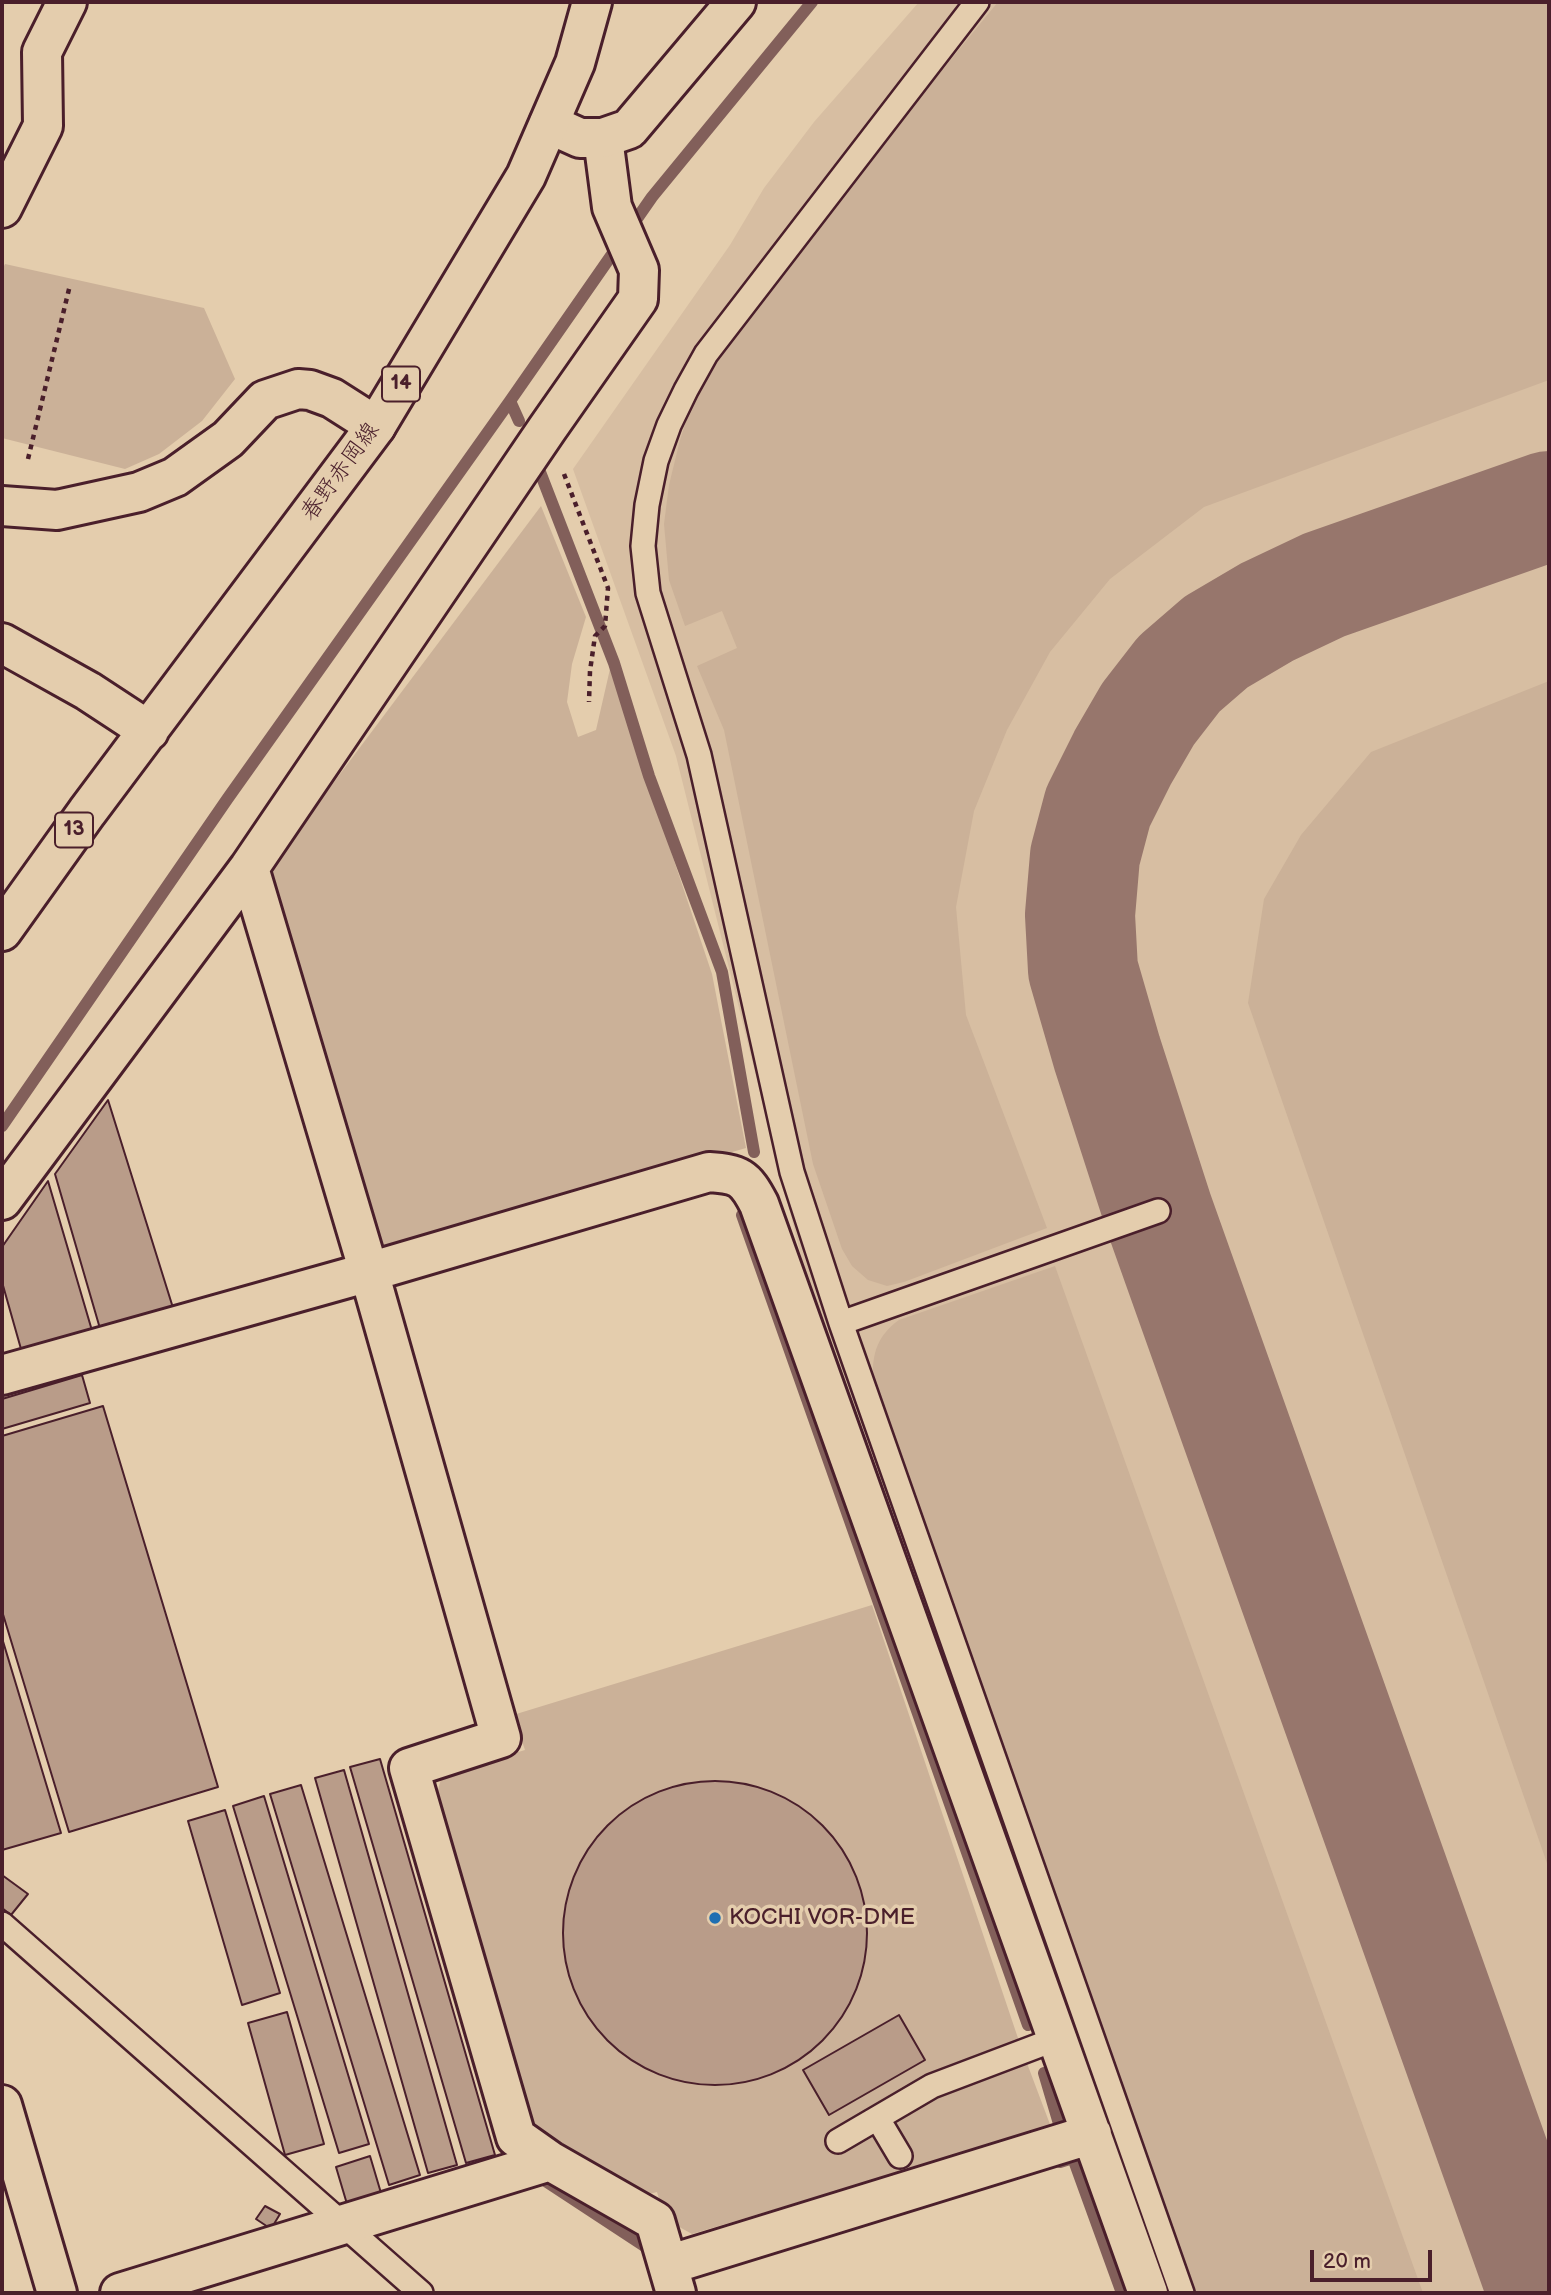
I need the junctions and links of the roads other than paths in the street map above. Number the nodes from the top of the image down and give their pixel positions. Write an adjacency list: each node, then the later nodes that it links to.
1 (67, 2): 7 (street)
2 (592, 2): 5 (street, 春野赤岡線 / 14)
3 (736, 2): 6 (street)
4 (977, 2): 17 (lane)
5 (549, 124): 6 (street); 8 (street, 春野赤岡線 / 14)
6 (603, 138): 12 (street)
7 (2, 208)
8 (376, 426): 9 (street); 11 (street, 春野赤岡線 / 14)
9 (2, 506)
10 (2, 643): 11 (street)
11 (149, 731): 13 (street, 13)
12 (249, 868): 14 (street); 16 (street)
13 (2, 930)
14 (2, 1200)
15 (1158, 1211): 17 (lane)
16 (369, 1272): 18 (street); 20 (street); 26 (street)
17 (841, 1324): 33 (lane)
18 (2, 1375)
19 (2, 1924): 27 (lane)
20 (1056, 2039): 22 (lane); 23 (street)
21 (2, 2105): 29 (street)
22 (878, 2119): 24 (lane); 25 (lane)
23 (1092, 2134): 28 (street); 32 (street)
24 (838, 2141)
25 (900, 2156)
26 (550, 2161): 27 (street); 28 (street)
27 (343, 2224): 30 (street); 31 (lane)
28 (672, 2279)
29 (57, 2293)
30 (120, 2293)
31 (421, 2293)
32 (1148, 2293)
33 (1182, 2293)

